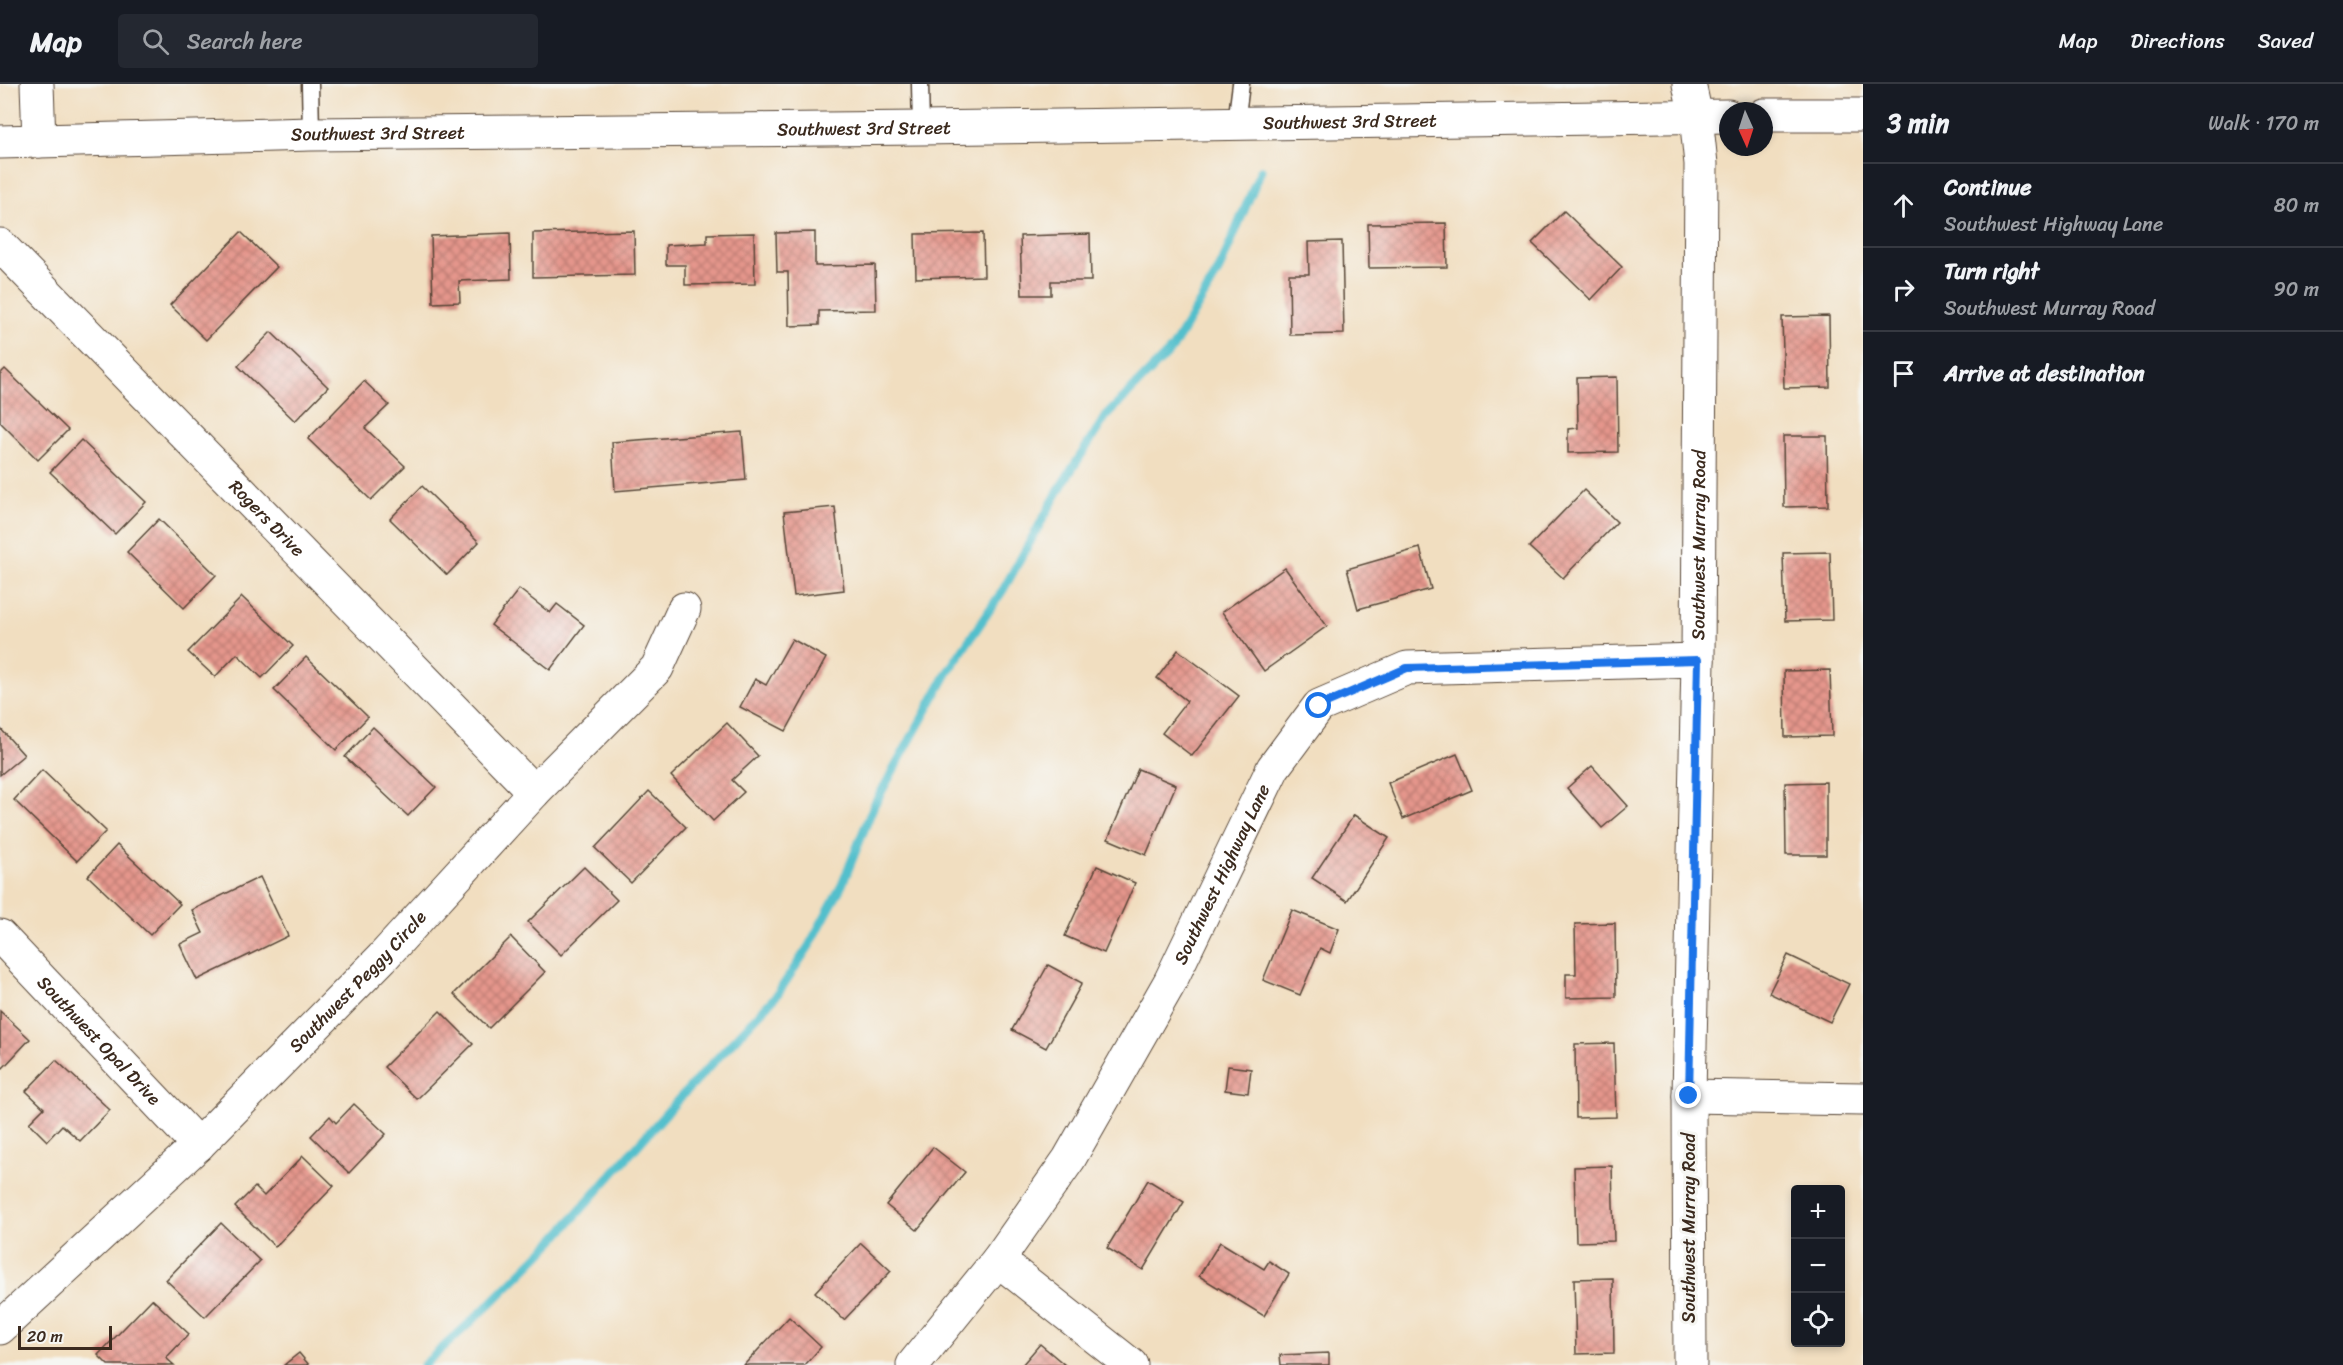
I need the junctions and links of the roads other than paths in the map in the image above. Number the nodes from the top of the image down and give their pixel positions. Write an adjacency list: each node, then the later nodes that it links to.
1 (37, 84): 13 (street)
2 (310, 84): 12 (lane)
3 (920, 84): 11 (lane)
4 (1241, 84): 10 (lane)
5 (1689, 84): 8 (street, Southwest Murray Road)
6 (1773, 115): 7 (street)
7 (1863, 115)
8 (1696, 116): 9 (street, Southwest 3rd Street); 10 (street, Southwest 3rd Street); 17 (street, Southwest Murray Road)
9 (1719, 116)
10 (1236, 123): 11 (street, Southwest 3rd Street)
11 (921, 128): 12 (street, Southwest 3rd Street)
12 (311, 134): 13 (street, Southwest 3rd Street)
13 (39, 141): 14 (street, Southwest 3rd Street)
14 (0, 142)
15 (0, 245): 18 (street, Rogers Drive)
16 (684, 609): 18 (street, Southwest Peggy Circle)
17 (1698, 660): 20 (street, Southwest Murray Road); 23 (street, Southwest Highway Lane)
18 (534, 792): 22 (street, Southwest Peggy Circle)
19 (0, 936): 22 (street, Southwest Opal Drive)
20 (1689, 1096): 21 (street); 27 (street, Southwest Murray Road)
21 (1863, 1099)
22 (198, 1145): 24 (street, Southwest Peggy Circle)
23 (998, 1260): 25 (street, Southwest Highway Lane); 26 (street)
24 (0, 1328)
25 (913, 1365)
26 (1131, 1365)
27 (1689, 1365)

